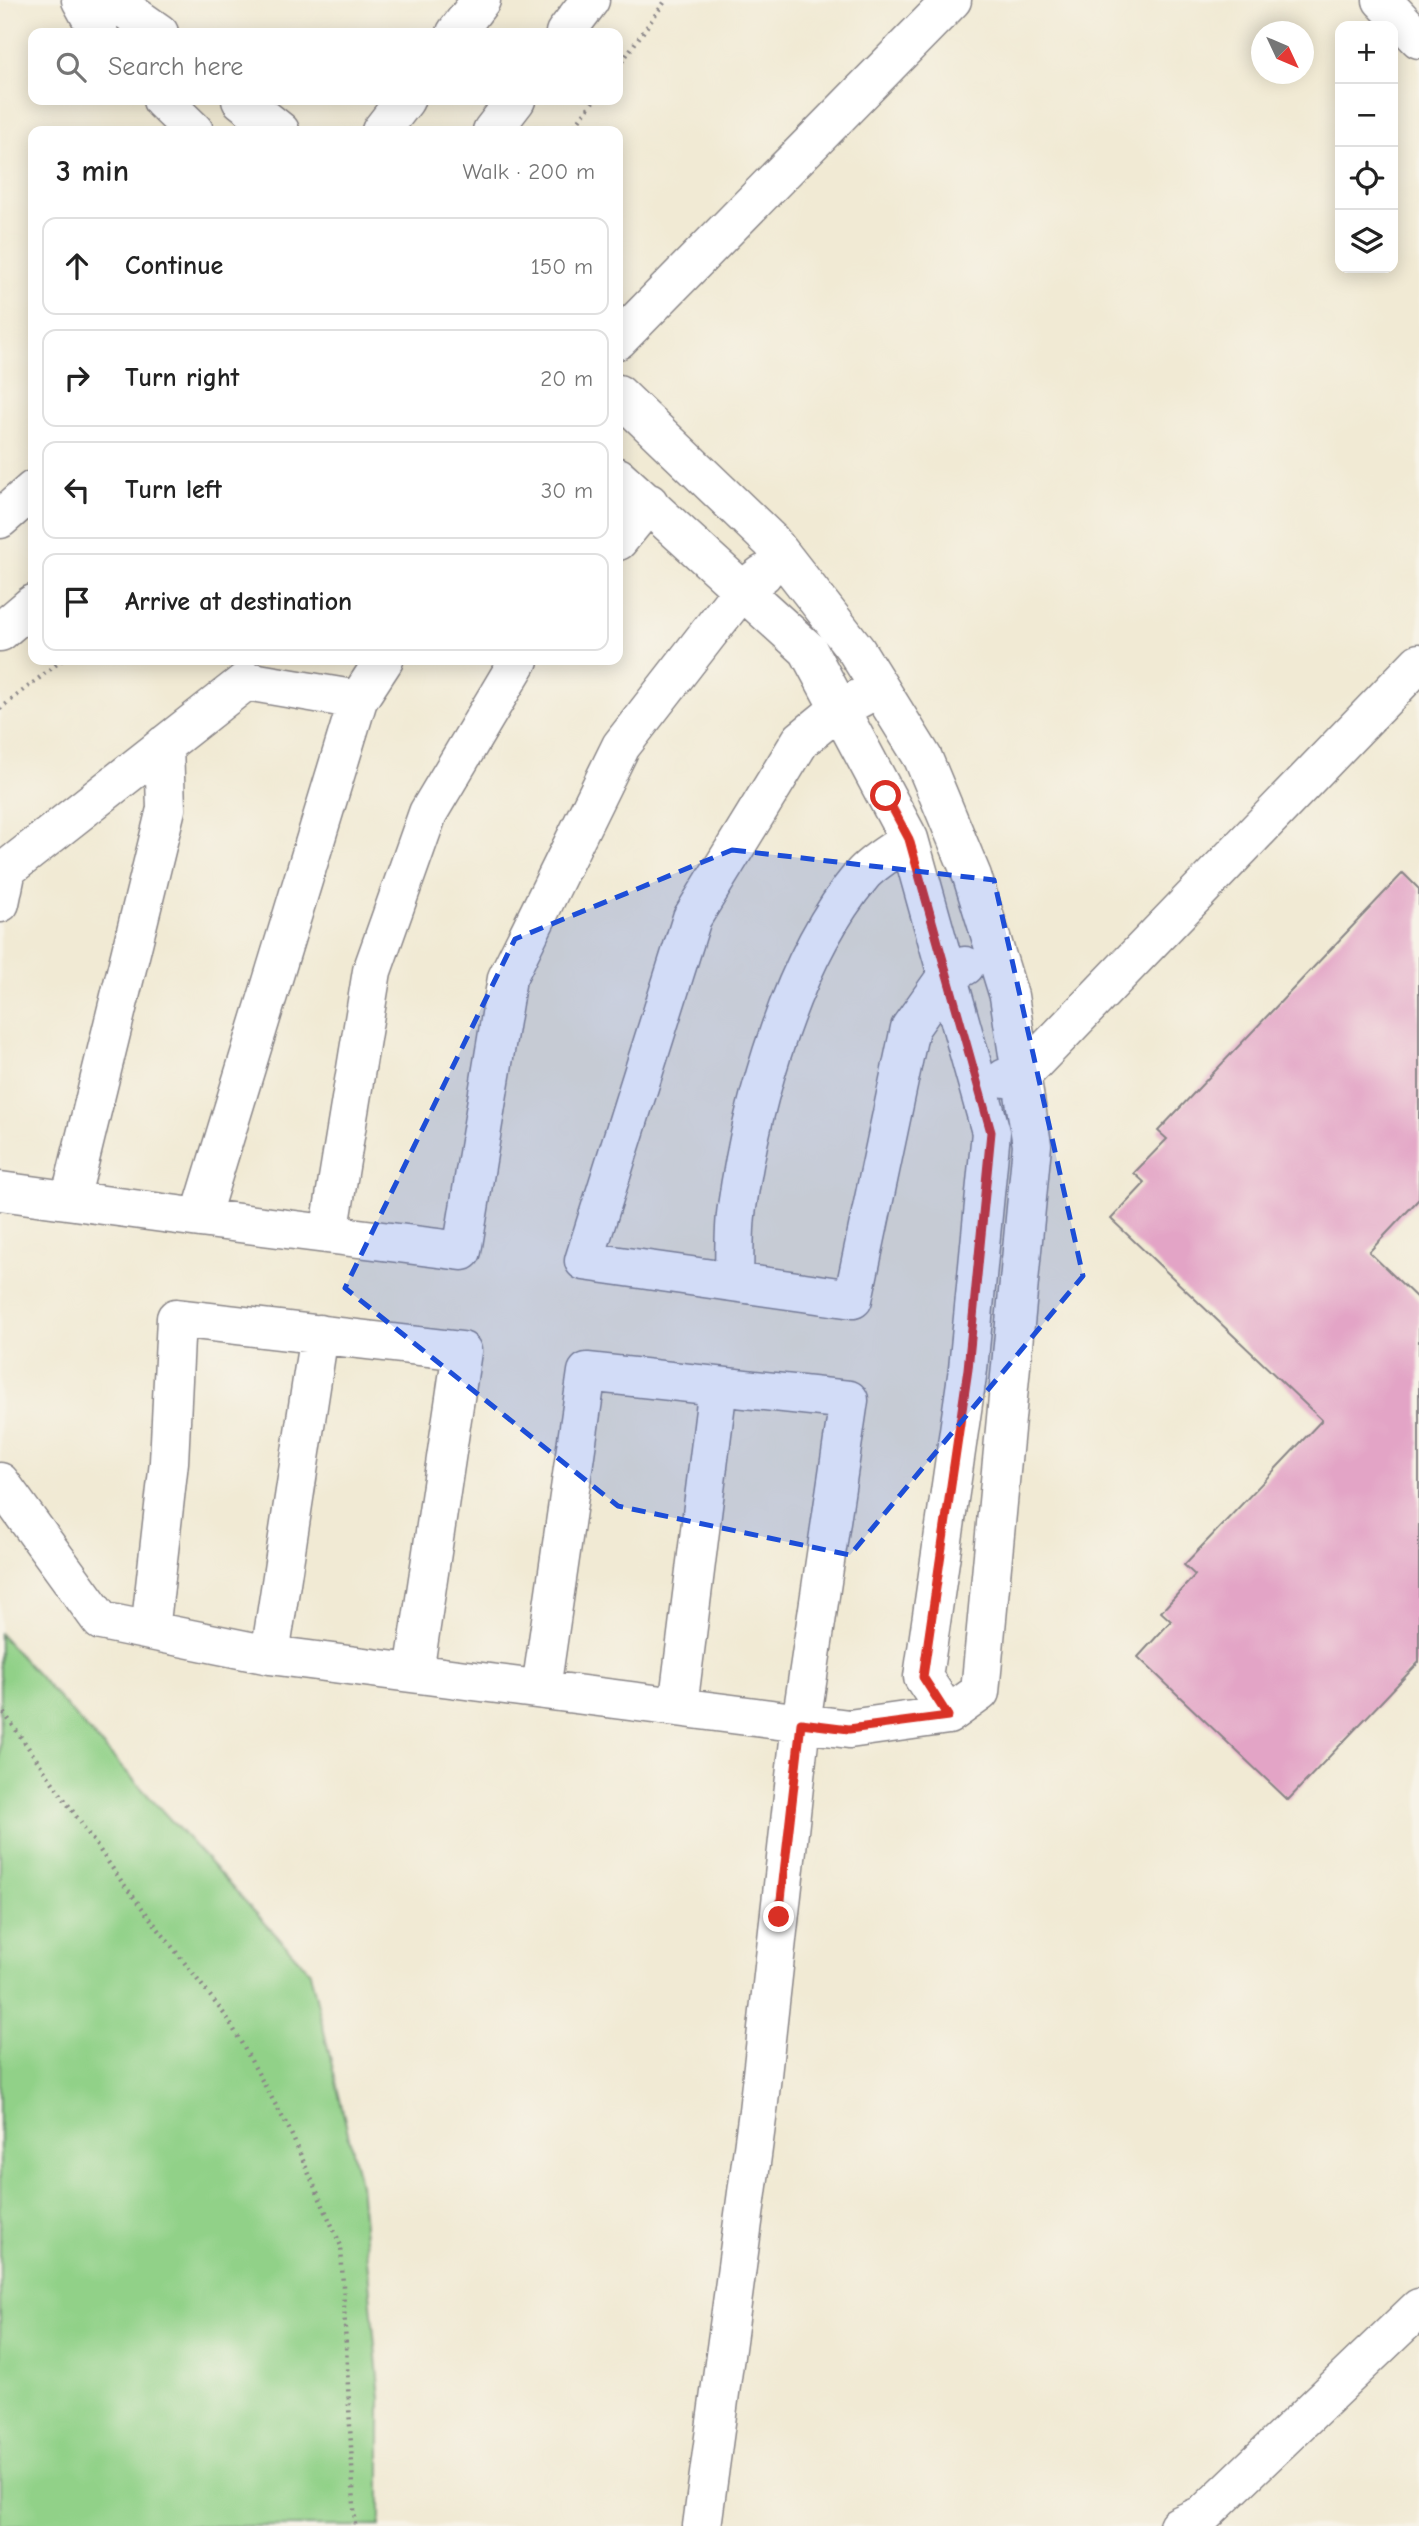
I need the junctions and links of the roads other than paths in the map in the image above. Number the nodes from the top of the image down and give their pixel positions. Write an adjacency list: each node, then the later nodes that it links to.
1 (81, 0): 7 (street)
2 (112, 0): 8 (street)
3 (481, 0): 9 (street)
4 (590, 0): 10 (street)
5 (952, 0): 20 (street)
6 (1382, 0): 11 (street)
7 (96, 28)
8 (152, 28)
9 (460, 28)
10 (569, 28)
11 (1419, 39)
12 (167, 105): 16 (street)
13 (247, 105): 17 (street)
14 (401, 105): 18 (street)
15 (512, 105): 19 (street)
16 (189, 126)
17 (274, 126)
18 (384, 126)
19 (496, 126)
20 (623, 335)
21 (623, 399): 27 (street)
22 (623, 481): 24 (street)
23 (28, 494): 25 (street)
24 (649, 503): 26 (street); 28 (street)
25 (0, 519)
26 (623, 535)
27 (784, 558): 28 (street); 34 (street)
28 (742, 590): 36 (street); 47 (street)
29 (28, 608): 30 (street)
30 (0, 632)
31 (1419, 663): 42 (street)
32 (381, 665): 35 (street)
33 (516, 665): 47 (street)
34 (879, 687): 36 (street); 40 (street)
35 (358, 700): 37 (street); 46 (street)
36 (839, 709): 38 (street); 48 (street)
37 (164, 745): 39 (street); 45 (street)
38 (909, 839): 41 (street); 48 (street)
39 (0, 903)
40 (995, 952): 41 (street); 42 (street)
41 (948, 974): 43 (street); 48 (street)
42 (1021, 1076): 43 (street); 57 (street)
43 (978, 1082): 57 (street)
44 (0, 1191): 45 (street)
45 (70, 1200): 46 (street)
46 (200, 1217): 47 (street)
47 (329, 1234)
48 (734, 1282)
49 (319, 1335): 52 (street); 53 (street); 54 (street)
50 (718, 1386): 55 (street); 56 (street); 58 (street)
51 (0, 1482): 52 (street)
52 (150, 1631): 53 (street)
53 (270, 1655): 54 (street)
54 (414, 1673): 55 (street)
55 (541, 1689): 56 (street)
56 (678, 1707): 58 (street)
57 (948, 1716): 58 (street)
58 (801, 1723): 60 (street)
59 (1419, 2308): 61 (street)
60 (702, 2526)
61 (1178, 2526)

